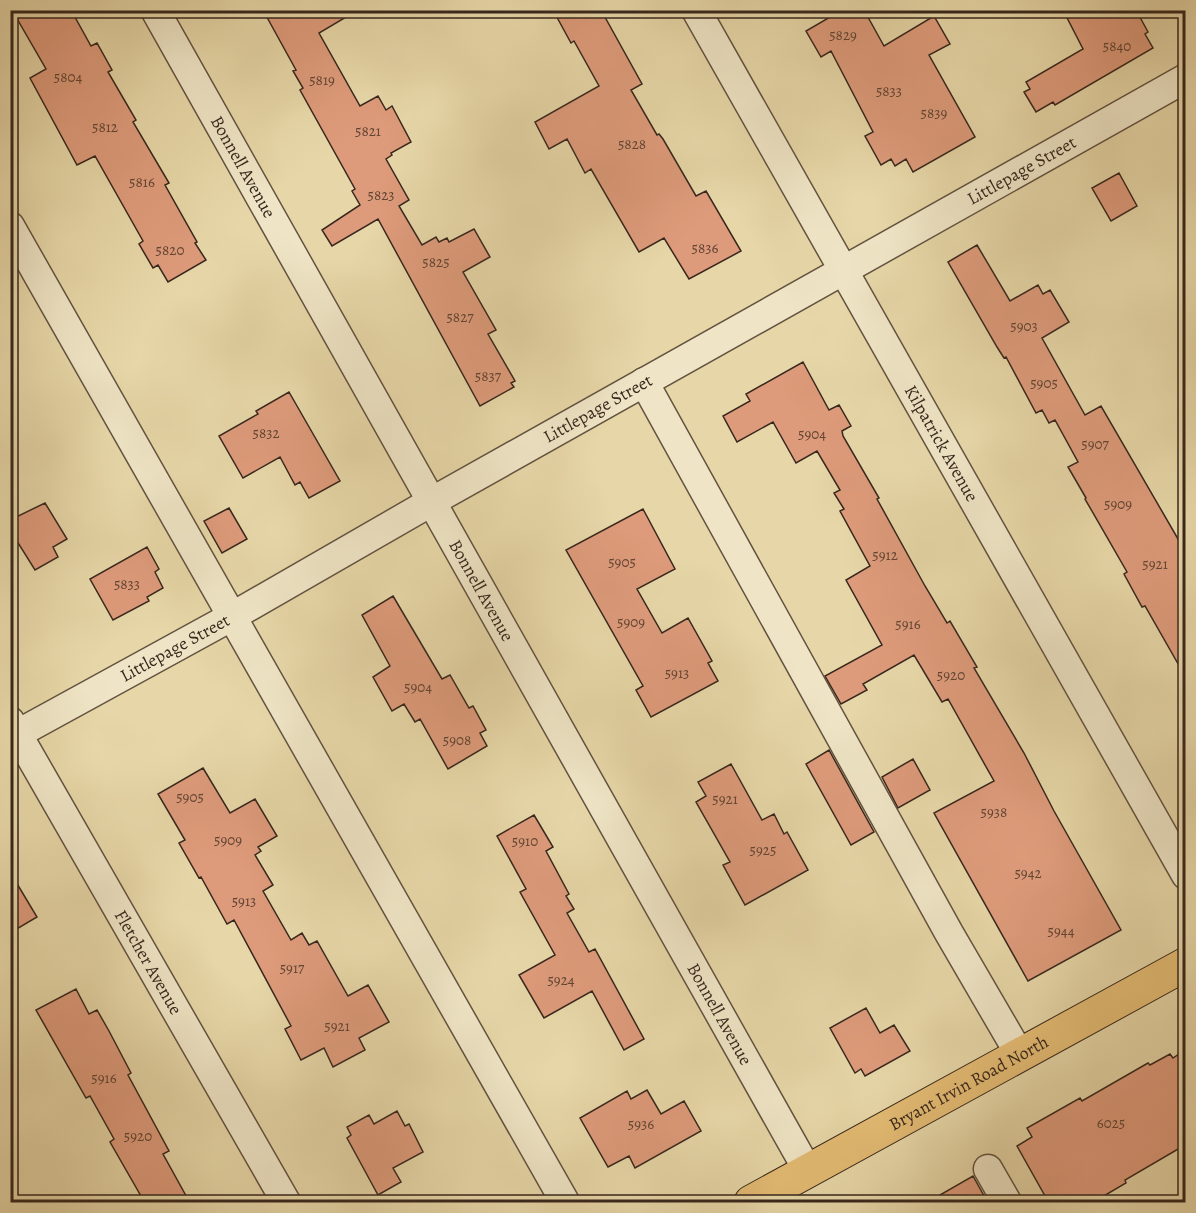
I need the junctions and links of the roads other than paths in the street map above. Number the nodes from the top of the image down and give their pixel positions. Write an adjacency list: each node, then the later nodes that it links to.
1 (155, 10): 7 (street, Bonnell Avenue)
2 (696, 10): 5 (street, Kilpatrick Avenue)
3 (1185, 78): 5 (street, Littlepage Street)
4 (10, 226): 8 (street)
5 (843, 271): 6 (street, Littlepage Street); 10 (street, Kilpatrick Avenue)
6 (644, 382): 7 (street, Littlepage Street); 12 (street)
7 (431, 502): 8 (street, Littlepage Street); 14 (street, Bonnell Avenue)
8 (231, 617): 9 (street, Littlepage Street); 16 (street)
9 (13, 731): 15 (street, Fletcher Avenue)
10 (1185, 875)
11 (1185, 964): 12 (main road, Bryant Irvin Road North)
12 (1020, 1055): 14 (main road, Bryant Irvin Road North)
13 (988, 1169): 18 (street)
14 (808, 1171): 17 (main road, Bryant Irvin Road North)
15 (286, 1203)
16 (565, 1203)
17 (751, 1203)
18 (1007, 1203)

